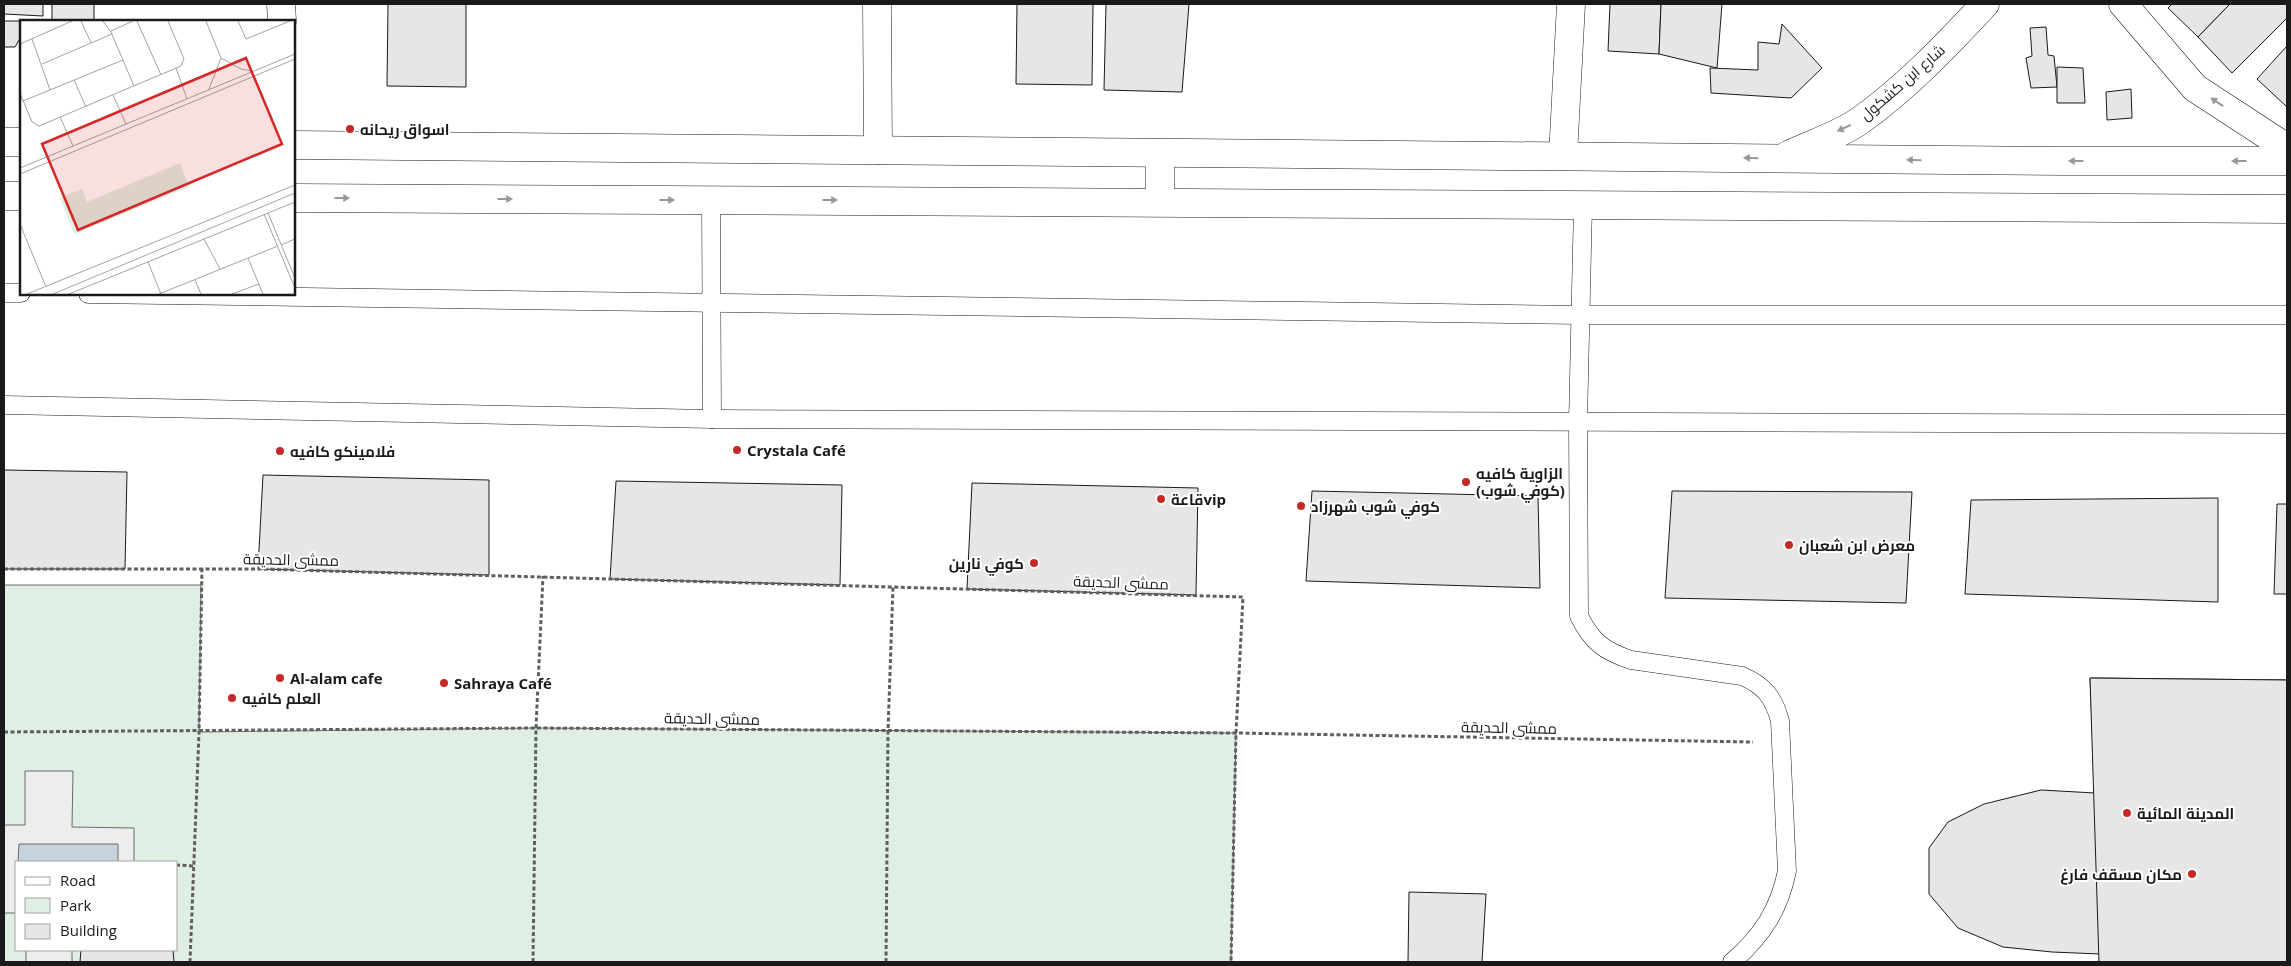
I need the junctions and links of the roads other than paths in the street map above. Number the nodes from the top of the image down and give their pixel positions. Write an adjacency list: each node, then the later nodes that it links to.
1 (281, 4): 6 (street)
2 (878, 4): 11 (street)
3 (1571, 4): 13 (street)
4 (1985, 4): 14 (street, شارع ابن كشكول, one-way to 14)
5 (2123, 4): 10 (street, one-way to 5)
6 (282, 20)
7 (4, 142): 8 (street)
8 (20, 142)
9 (295, 145): 11 (street)
10 (2287, 148)
11 (878, 150): 12 (street)
12 (1160, 154): 13 (street); 20 (street)
13 (1563, 156): 14 (street, one-way to 13)
14 (1781, 158): 15 (street, one-way to 14)
15 (2287, 161)
16 (4, 196): 17 (street)
17 (20, 196)
18 (295, 198): 19 (street, one-way to 19)
19 (711, 200): 20 (street, one-way to 20); 26 (lane)
20 (1160, 202): 21 (street)
21 (1583, 205): 22 (street); 27 (lane)
22 (2287, 209)
23 (4, 293): 24 (lane)
24 (20, 293)
25 (177, 295): 26 (lane)
26 (712, 301): 27 (lane); 30 (lane)
27 (1581, 315): 28 (lane); 31 (lane)
28 (2287, 315)
29 (4, 405): 30 (lane)
30 (712, 419): 31 (lane)
31 (1578, 422): 32 (lane); 33 (lane)
32 (2287, 424)
33 (1732, 962)

